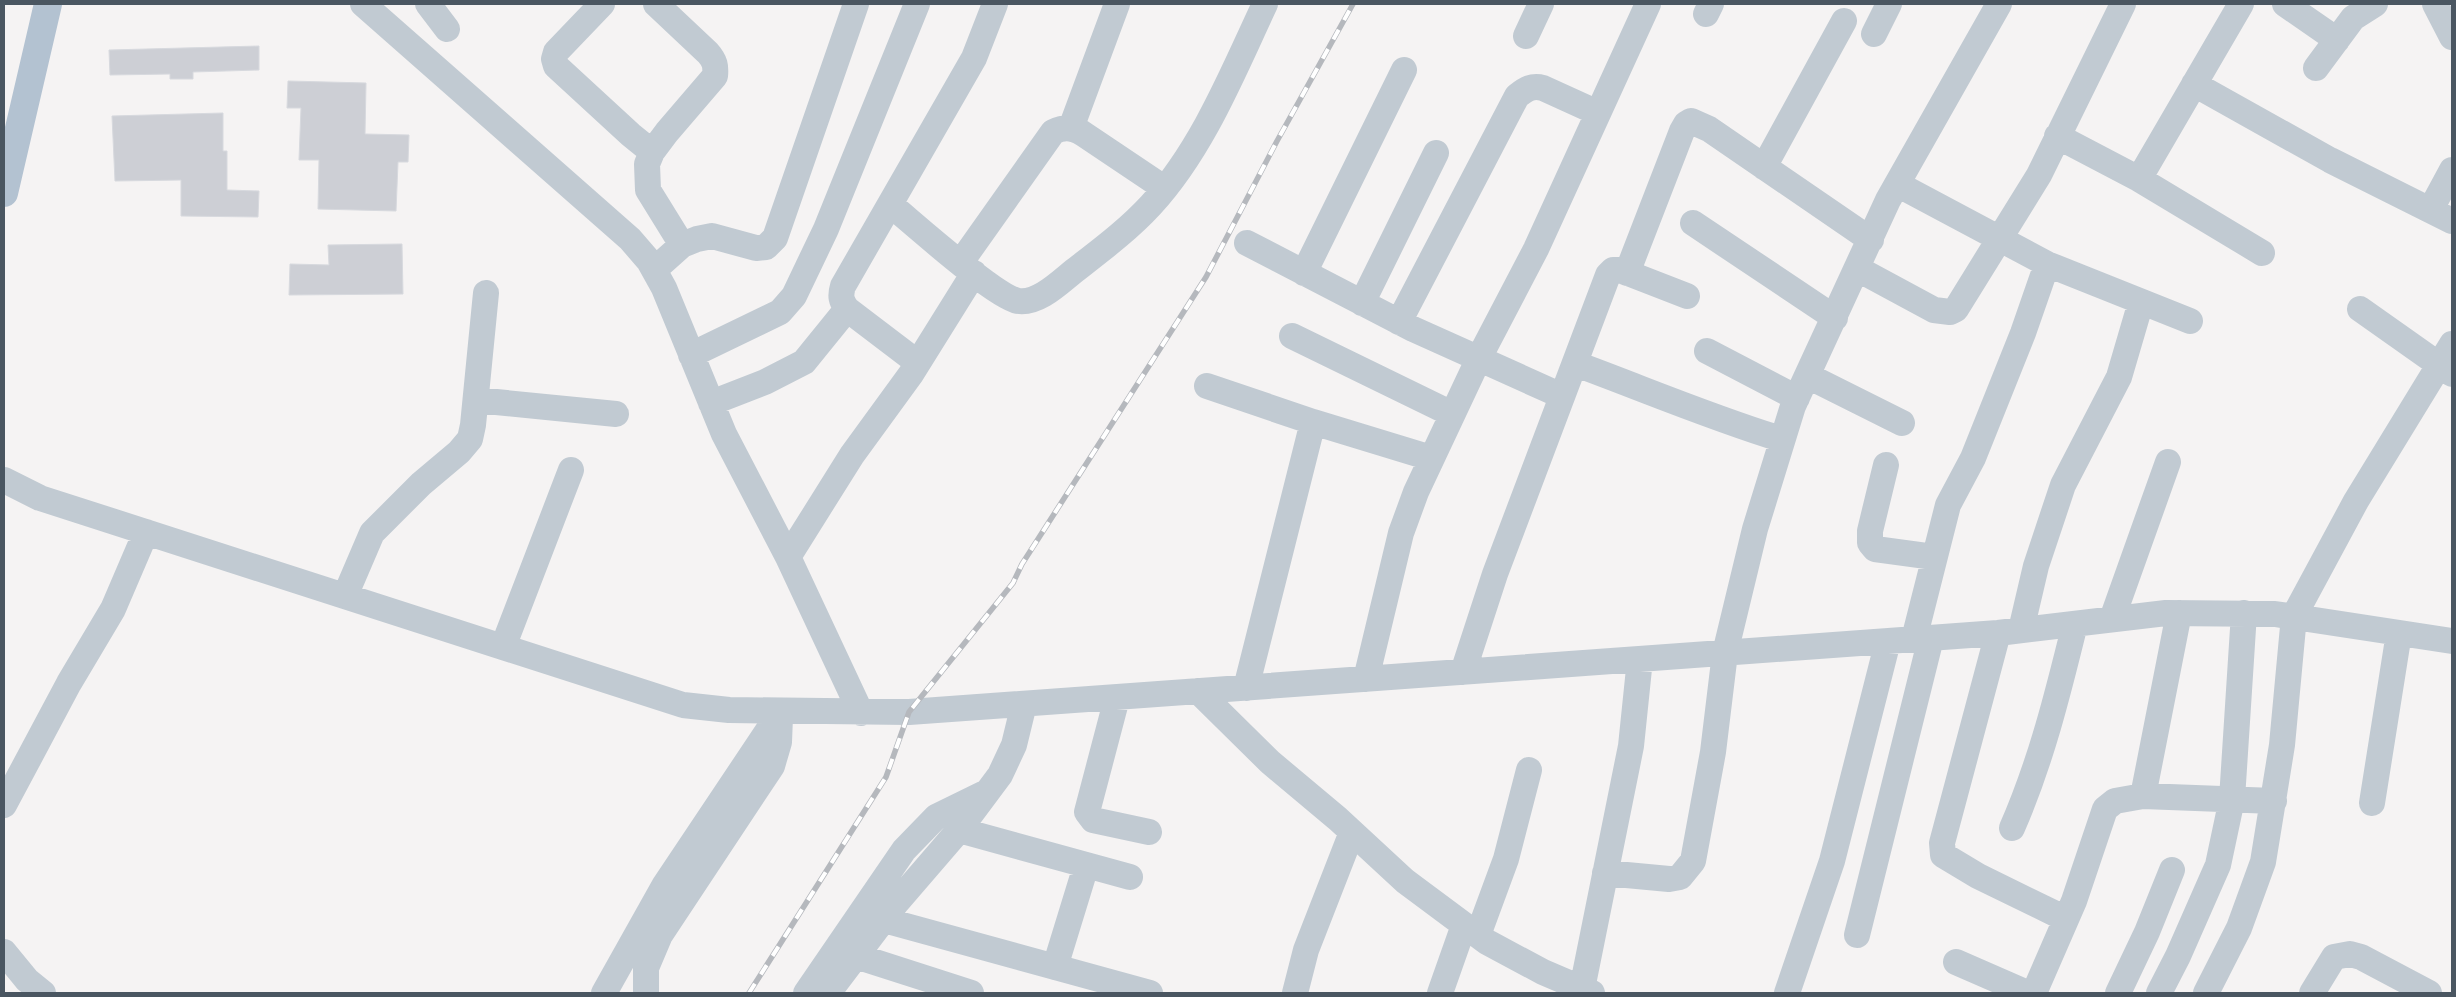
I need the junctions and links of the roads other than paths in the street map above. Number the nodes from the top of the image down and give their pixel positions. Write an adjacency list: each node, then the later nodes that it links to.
1 (48, 4): 36 (main road)
2 (364, 4): 51 (street)
3 (428, 4): 21 (street)
4 (602, 4): 32 (street)
5 (656, 4): 32 (street)
6 (856, 4): 46 (street)
7 (917, 4): 65 (street)
8 (994, 4): 40 (street)
9 (1117, 4): 30 (street)
10 (1265, 4): 39 (street)
11 (1541, 4): 23 (street)
12 (1648, 4): 29 (street)
13 (1889, 4): 22 (street)
14 (1999, 4): 38 (street)
15 (2123, 4): 31 (street)
16 (2241, 4): 28 (street)
17 (2285, 4): 25 (street)
18 (2375, 4): 25 (street)
19 (2435, 4): 24 (street)
20 (1844, 21): 34 (street)
21 (447, 29)
22 (1874, 34)
23 (1526, 36)
24 (2452, 37)
25 (2336, 40): 26 (street)
26 (2316, 68)
27 (1404, 70): 52 (street)
28 (2194, 84): 37 (street); 41 (street)
29 (1598, 113): 62 (street); 66 (street)
30 (1071, 128): 39 (street); 49 (street)
31 (2057, 136): 37 (street); 43 (street)
32 (652, 152): 46 (street)
33 (1436, 153): 57 (street)
34 (1764, 167): 44 (street); 53 (street)
35 (2452, 170): 41 (street)
36 (5, 179)
37 (2139, 179): 47 (street)
38 (1898, 184): 43 (street); 44 (street)
39 (1164, 188): 49 (street)
40 (891, 205): 49 (street); 58 (street)
41 (2442, 215)
42 (1693, 223): 60 (street)
43 (1999, 238): 48 (street); 50 (street)
44 (1871, 240): 50 (street)
45 (1247, 244): 52 (street)
46 (682, 245): 51 (street)
47 (2262, 253)
48 (2047, 264): 56 (street); 87 (street)
49 (967, 268): 68 (street)
50 (1858, 269): 60 (street)
51 (654, 270): 65 (street)
52 (1304, 273): 57 (street)
53 (1627, 273): 55 (street); 69 (street)
54 (486, 293): 73 (street)
55 (1687, 296)
56 (2140, 302): 61 (street); 94 (street)
57 (1362, 303): 62 (street)
58 (847, 309): 68 (street); 74 (street)
59 (2360, 309): 67 (street)
60 (1835, 318): 71 (street)
61 (2190, 321)
62 (1399, 322): 66 (street)
63 (1292, 336): 76 (street)
64 (1707, 350): 71 (street)
65 (691, 355): 74 (street)
66 (1479, 358): 72 (street); 76 (street)
67 (2448, 361): 91 (street)
68 (918, 363): 86 (street)
69 (1576, 364): 72 (street); 79 (street)
70 (1207, 386): 77 (street)
71 (1802, 387): 78 (street); 79 (street)
72 (1562, 396): 102 (street)
73 (476, 400): 75 (street); 88 (street)
74 (711, 403): 86 (street)
75 (616, 414)
76 (1452, 414): 80 (street)
77 (1313, 422): 80 (street); 104 (street)
78 (1902, 423)
79 (1781, 439): 100 (street)
80 (1432, 458): 103 (street)
81 (2168, 462): 92 (street)
82 (1886, 465): 87 (street)
83 (571, 470): 99 (street)
84 (4, 480): 85 (street)
85 (146, 532): 88 (street); 116 (street)
86 (788, 557): 109 (street)
87 (1934, 557): 96 (street)
88 (345, 596): 99 (street)
89 (2179, 612): 90 (street); 92 (street); 112 (street)
90 (2244, 613): 91 (street); 113 (street)
91 (2294, 616): 95 (street); 114 (street)
92 (2112, 619): 93 (street)
93 (2075, 624): 94 (street); 117 (street)
94 (2009, 632): 96 (street); 126 (street)
95 (2399, 633): 98 (street); 115 (street)
96 (1923, 638): 97 (street); 128 (street)
97 (1888, 641): 100 (street); 143 (street)
98 (2452, 641)
99 (502, 647): 108 (street)
100 (1725, 653): 101 (street); 123 (street)
101 (1640, 659): 102 (street); 123 (street)
102 (1463, 672): 103 (street)
103 (1366, 679): 104 (street)
104 (1246, 688): 105 (street)
105 (1198, 692): 106 (street); 120 (street)
106 (1117, 698): 107 (street); 119 (street)
107 (1024, 704): 109 (street); 111 (street)
108 (781, 711): 109 (street); 136 (street); 137 (street)
109 (861, 713)
110 (1529, 770): 127 (street)
111 (986, 792): 118 (street); 138 (street)
112 (2143, 796): 113 (street); 126 (street)
113 (2232, 799): 114 (street); 147 (street)
114 (2274, 801): 148 (street)
115 (2372, 803)
116 (4, 805)
117 (2012, 828)
118 (959, 830): 121 (street); 125 (street)
119 (1149, 832)
120 (1352, 832): 127 (street); 141 (street)
121 (1086, 866): 124 (street); 132 (street)
122 (2172, 870): 146 (street)
123 (1605, 873): 134 (street)
124 (1130, 877)
125 (884, 920): 130 (street); 132 (street)
126 (2066, 920): 145 (street)
127 (1471, 930): 134 (street); 142 (street)
128 (1856, 935)
129 (4, 952): 135 (street)
130 (856, 956): 133 (street); 139 (street)
131 (1956, 962): 144 (street)
132 (1055, 967): 140 (street)
133 (835, 990)
134 (1587, 991)
135 (43, 993)
136 (604, 993)
137 (646, 993)
138 (806, 993)
139 (971, 993)
140 (1150, 993)
141 (1295, 993)
142 (1440, 993)
143 (1787, 993)
144 (2027, 993)
145 (2034, 993)
146 (2118, 993)
147 (2159, 993)
148 (2206, 993)
149 (2312, 993): 150 (street)
150 (2429, 993)

